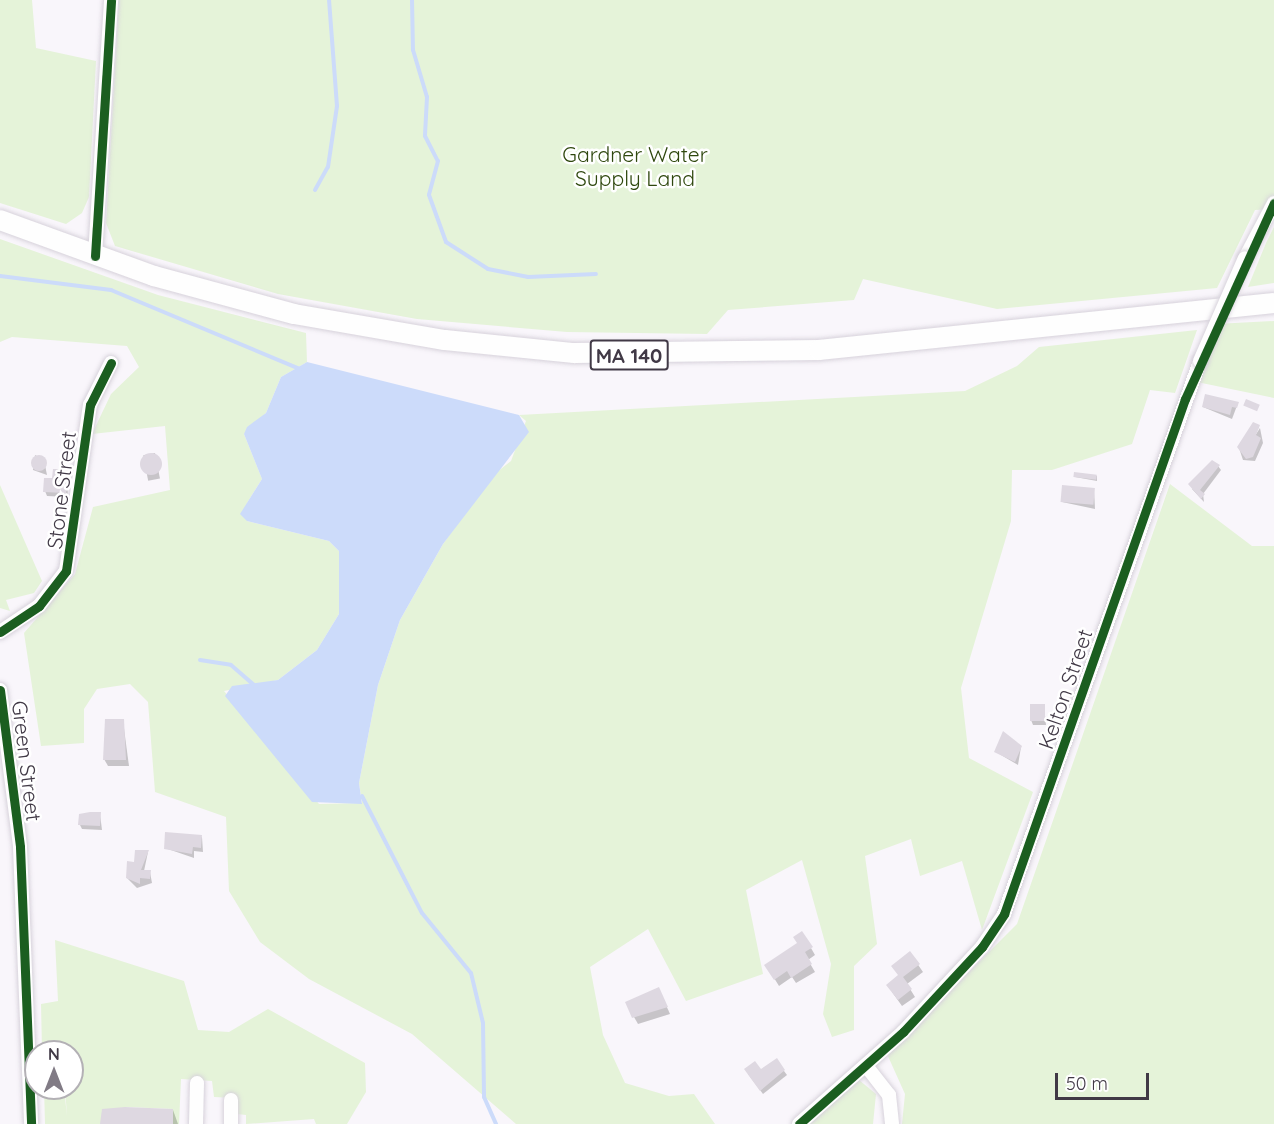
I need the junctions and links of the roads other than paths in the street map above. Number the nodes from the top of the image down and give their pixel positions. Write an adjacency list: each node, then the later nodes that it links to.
1 (111, 0): 6 (street)
2 (1274, 203): 11 (street, Kelton Street, bridge)
3 (0, 220): 5 (highway, MA 140)
4 (0, 234): 5 (highway)
5 (39, 236): 6 (highway, MA 140)
6 (95, 256): 7 (highway, MA 140)
7 (1274, 303)
8 (111, 363): 9 (street, Stone Street)
9 (0, 632)
10 (0, 690): 14 (street, Green Street)
11 (867, 1067): 17 (street, Kelton Street); 18 (street)
12 (197, 1083): 15 (street)
13 (231, 1100): 16 (street)
14 (31, 1124)
15 (196, 1124)
16 (231, 1124)
17 (799, 1124)
18 (892, 1124)

